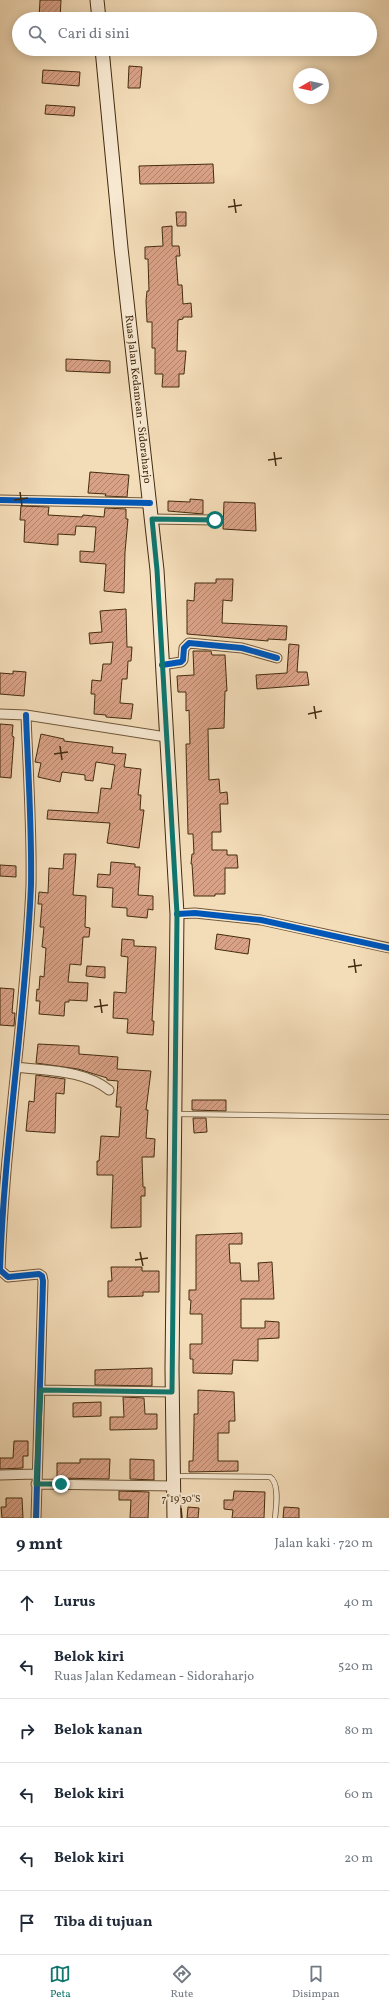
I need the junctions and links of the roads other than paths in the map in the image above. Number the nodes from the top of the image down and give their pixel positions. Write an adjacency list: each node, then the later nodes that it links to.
1 (97, 0): 2 (main road)
2 (98, 12)
3 (103, 56): 5 (main road, Ruas Jalan Kedamean - Sidoraharjo)
4 (0, 500): 5 (street)
5 (150, 502): 6 (main road, Ruas Jalan Kedamean - Sidoraharjo)
6 (152, 519): 7 (street); 9 (main road, Ruas Jalan Kedamean - Sidoraharjo)
7 (215, 520)
8 (277, 658): 9 (street)
9 (162, 665): 12 (main road, Ruas Jalan Kedamean - Sidoraharjo)
10 (0, 714): 11 (street)
11 (26, 716): 12 (street); 15 (street)
12 (166, 737): 13 (main road, Ruas Jalan Kedamean - Sidoraharjo)
13 (177, 914): 14 (street); 17 (main road, Ruas Jalan Kedamean - Sidoraharjo)
14 (389, 948)
15 (17, 1067): 16 (street); 19 (street)
16 (108, 1090)
17 (175, 1114): 18 (lane); 21 (main road, Ruas Jalan Kedamean - Sidoraharjo)
18 (389, 1117)
19 (1, 1224): 20 (street)
20 (41, 1390): 21 (street); 22 (street)
21 (172, 1392): 24 (main road, Ruas Jalan Kedamean - Sidoraharjo)
22 (36, 1474): 23 (street); 25 (street)
23 (0, 1475)
24 (174, 1481): 25 (street); 27 (main road, Ruas Jalan Kedamean - Sidoraharjo); 28 (lane)
25 (36, 1484): 26 (street)
26 (36, 1518)
27 (174, 1518)
28 (275, 1518)

